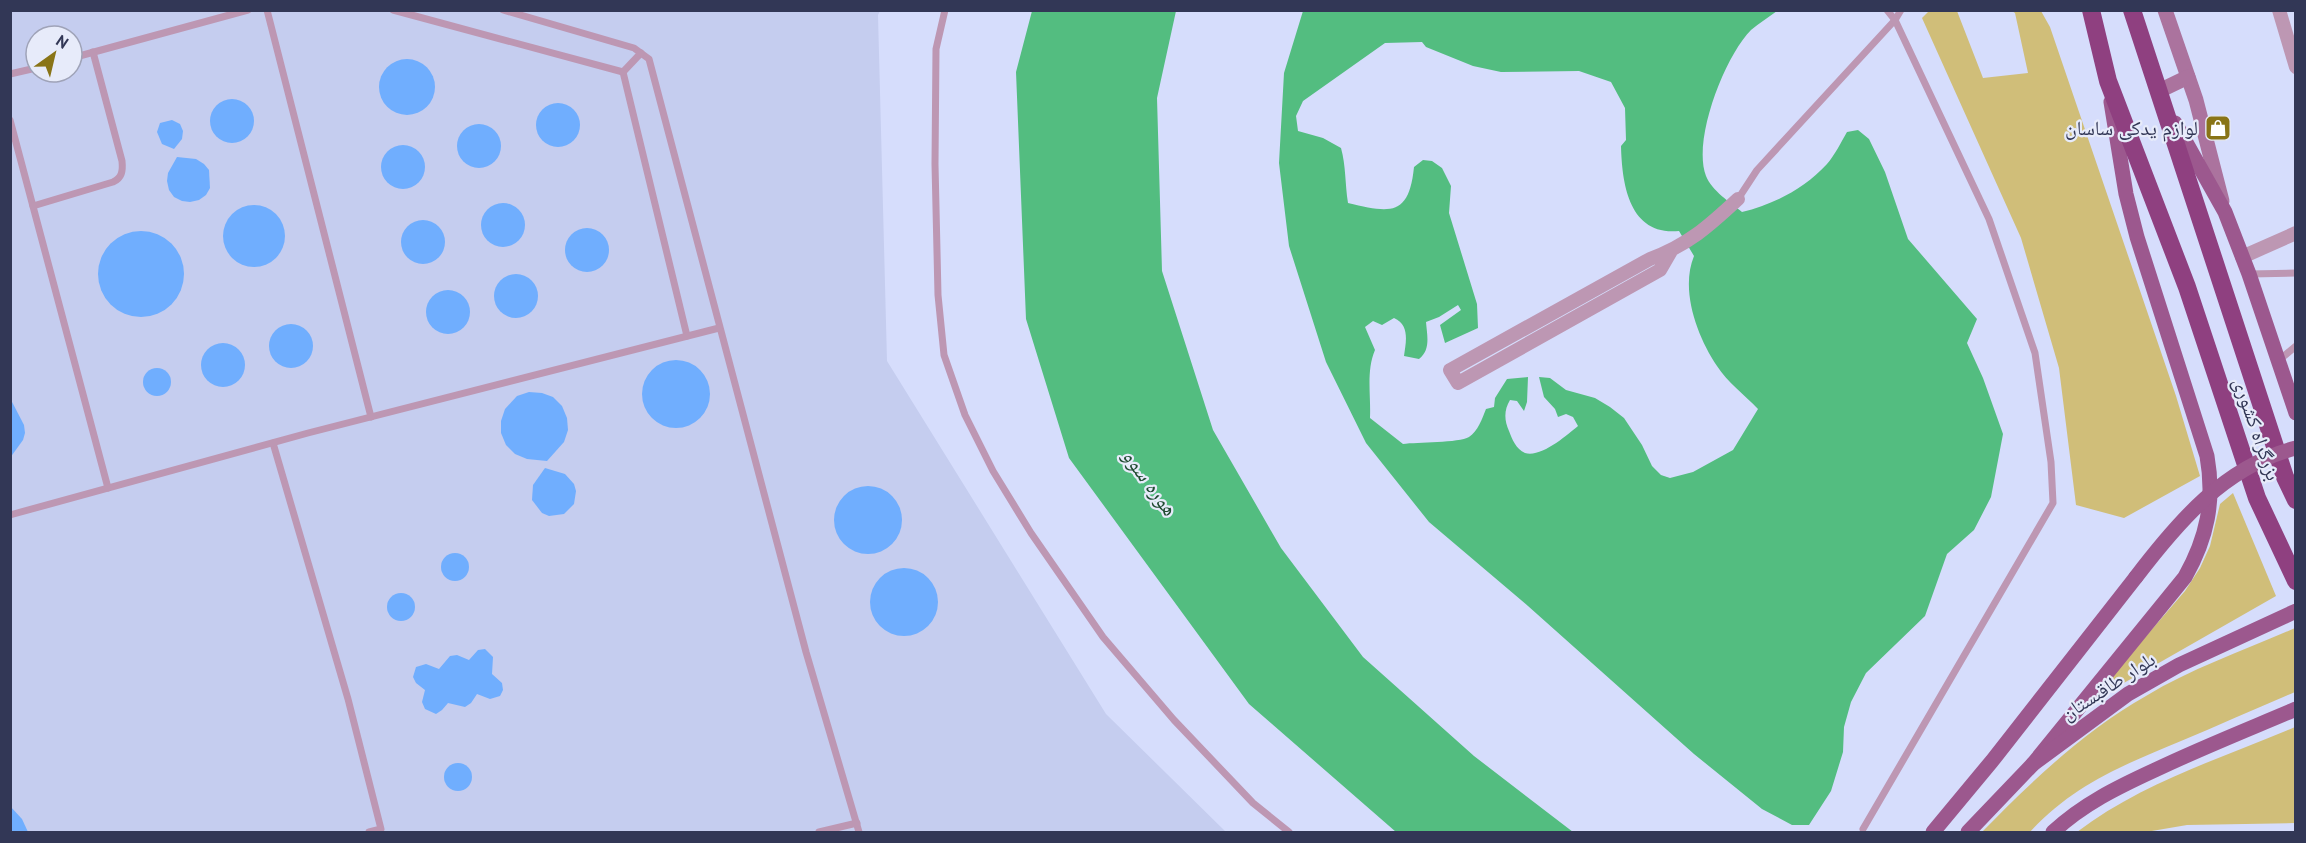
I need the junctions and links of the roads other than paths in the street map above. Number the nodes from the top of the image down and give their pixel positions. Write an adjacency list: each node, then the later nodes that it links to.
1 (248, 10): 13 (lane)
2 (267, 10): 35 (lane)
3 (393, 10): 17 (lane)
4 (502, 10): 14 (lane)
5 (945, 10): 50 (lane)
6 (1887, 10): 12 (lane)
7 (1901, 10): 12 (lane)
8 (2091, 10): 19 (highway, بزرگراه کشوری)
9 (2132, 10): 20 (highway, بزرگراه کشوری)
10 (2165, 10): 18 (main road)
11 (2279, 10): 16 (street)
12 (1895, 20): 22 (lane); 46 (lane)
13 (93, 52): 15 (lane); 23 (lane)
14 (641, 53): 17 (lane); 30 (lane)
15 (84, 55)
16 (2295, 67)
17 (622, 72): 31 (lane)
18 (2188, 77): 20 (main road); 24 (main road)
19 (2108, 81): 41 (highway, بزرگراه کشوری); 44 (main road)
20 (2161, 97): 24 (main road); 39 (highway, بزرگراه کشوری)
21 (10, 120): 23 (lane)
22 (1738, 199): 26 (street)
23 (33, 206): 38 (lane)
24 (2225, 212): 27 (main road)
25 (2295, 233): 27 (street)
26 (1671, 251): 26 (street)
27 (2242, 257): 28 (main road)
28 (2249, 273): 29 (lane); 33 (main road)
29 (2295, 273)
30 (718, 328): 31 (lane); 45 (lane)
31 (687, 336): 35 (lane)
32 (2295, 346): 33 (lane)
33 (2278, 361): 34 (main road)
34 (2295, 413)
35 (371, 417): 36 (lane)
36 (273, 442): 38 (lane); 47 (lane)
37 (2295, 448): 51 (main road, bridge)
38 (108, 488): 40 (lane)
39 (2295, 500)
40 (10, 515)
41 (2295, 581)
42 (2295, 611): 44 (main road, بلوار طاقبستان)
43 (2295, 709): 53 (main road)
44 (2033, 764): 52 (main road, بلوار طاقبستان)
45 (857, 823): 48 (lane); 49 (lane)
46 (1863, 829)
47 (369, 832)
48 (819, 832)
49 (859, 832)
50 (1289, 832)
51 (1933, 832)
52 (1968, 832)
53 (2053, 832)

